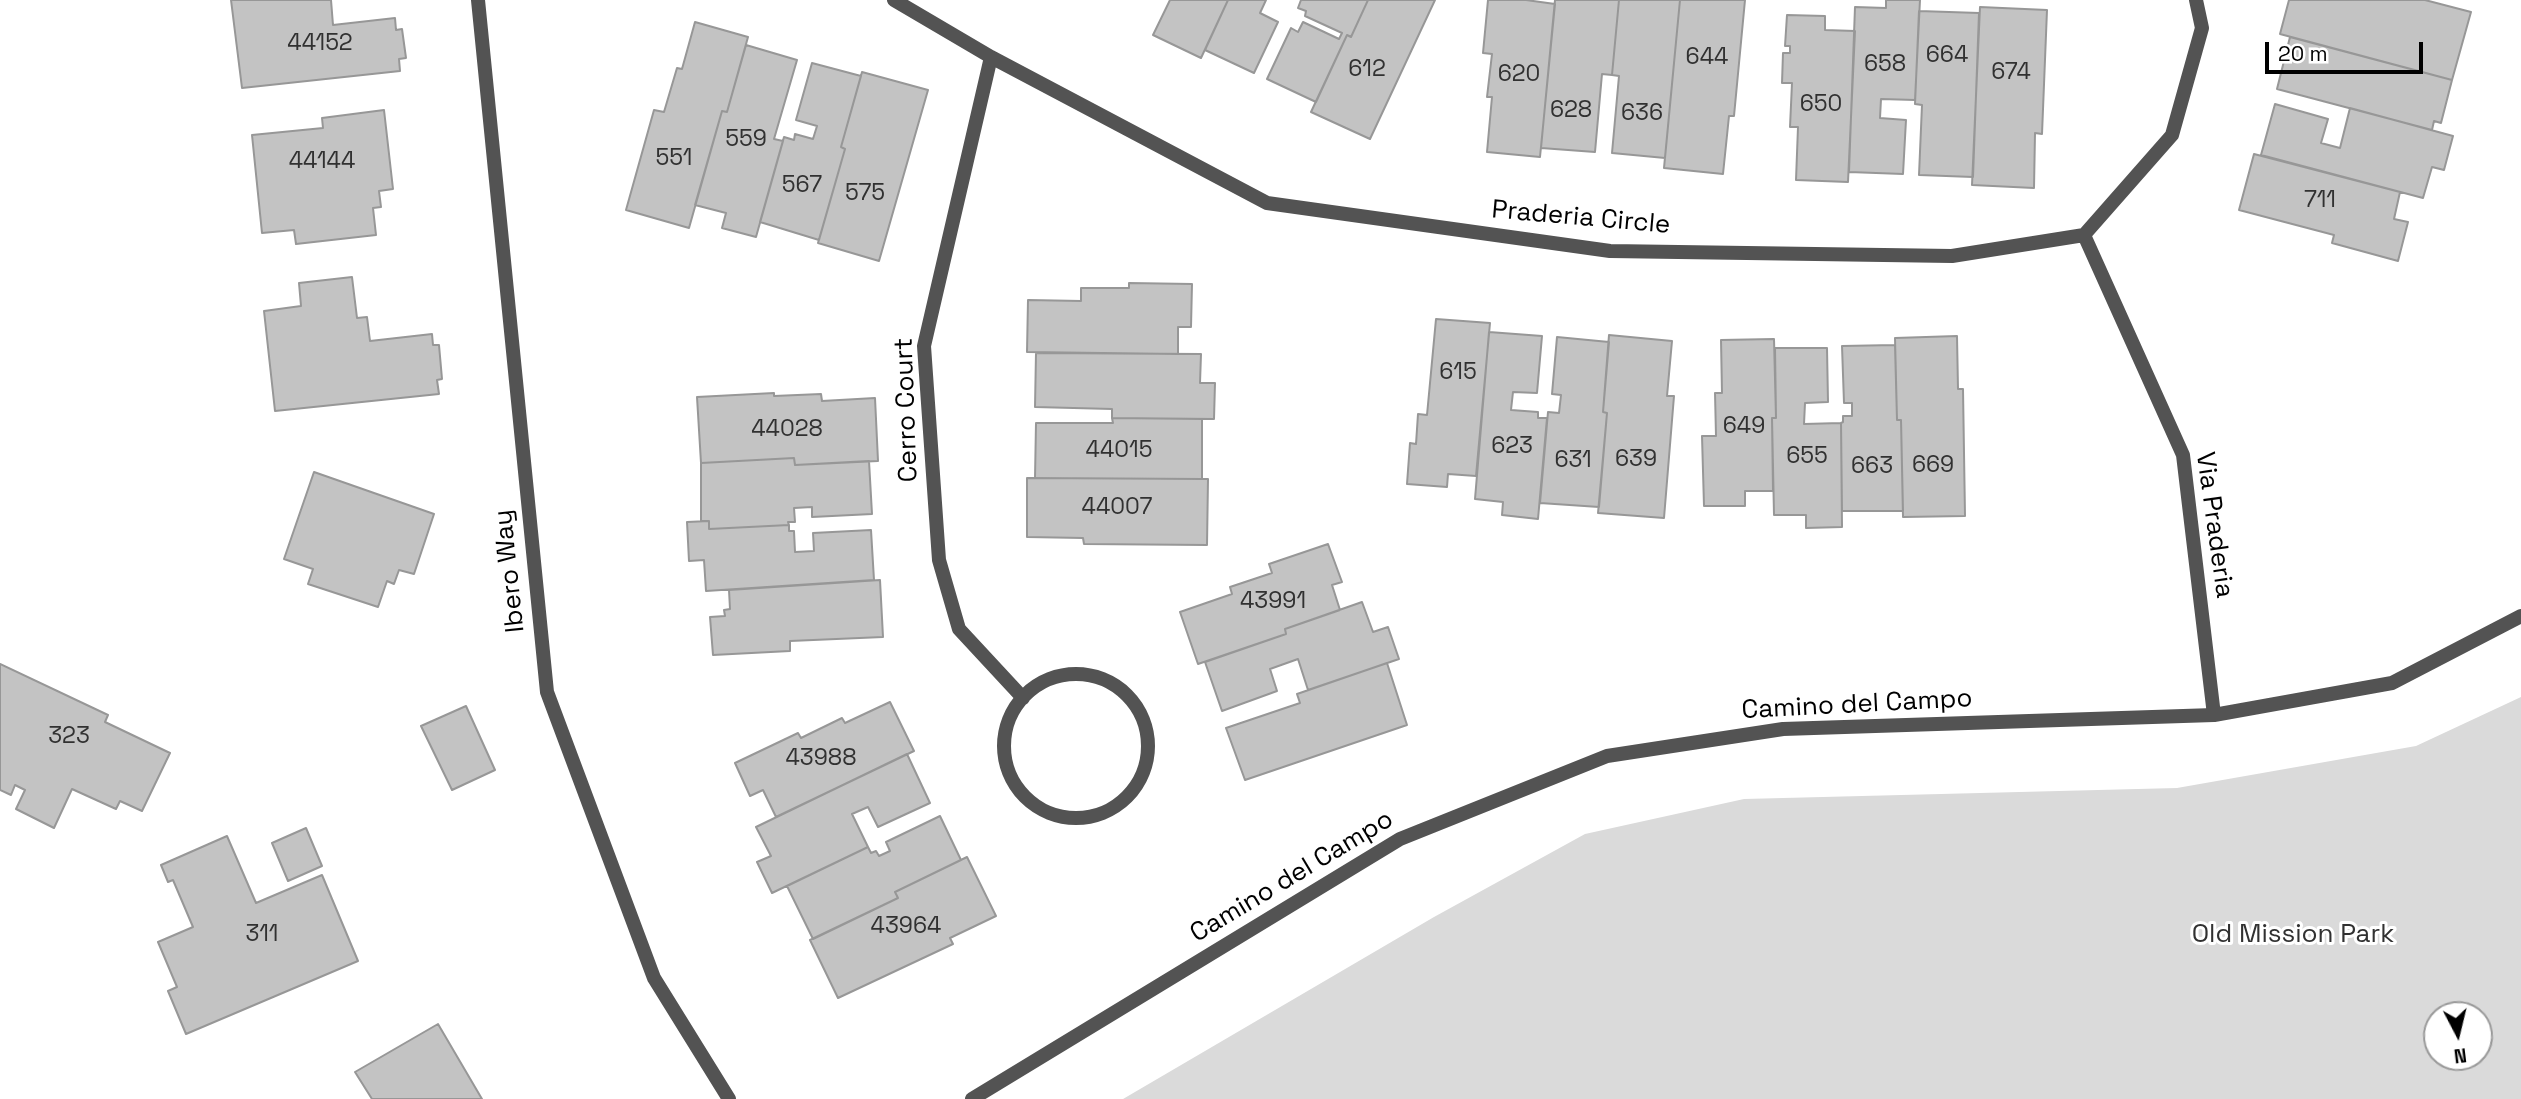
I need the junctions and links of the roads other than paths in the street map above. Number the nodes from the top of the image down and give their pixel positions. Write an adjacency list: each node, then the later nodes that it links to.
1 (478, 0): 9 (street, Ibero Way)
2 (894, 0): 4 (street, Praderia Circle)
3 (2196, 0): 5 (street)
4 (991, 57): 5 (street, Praderia Circle); 7 (street, Cerro Court)
5 (2084, 235): 8 (street, Via Praderia)
6 (2521, 615): 8 (street, Camino del Campo)
7 (1023, 698): 7 (street)
8 (2214, 715): 10 (street, Camino del Campo)
9 (729, 1099)
10 (972, 1099)

